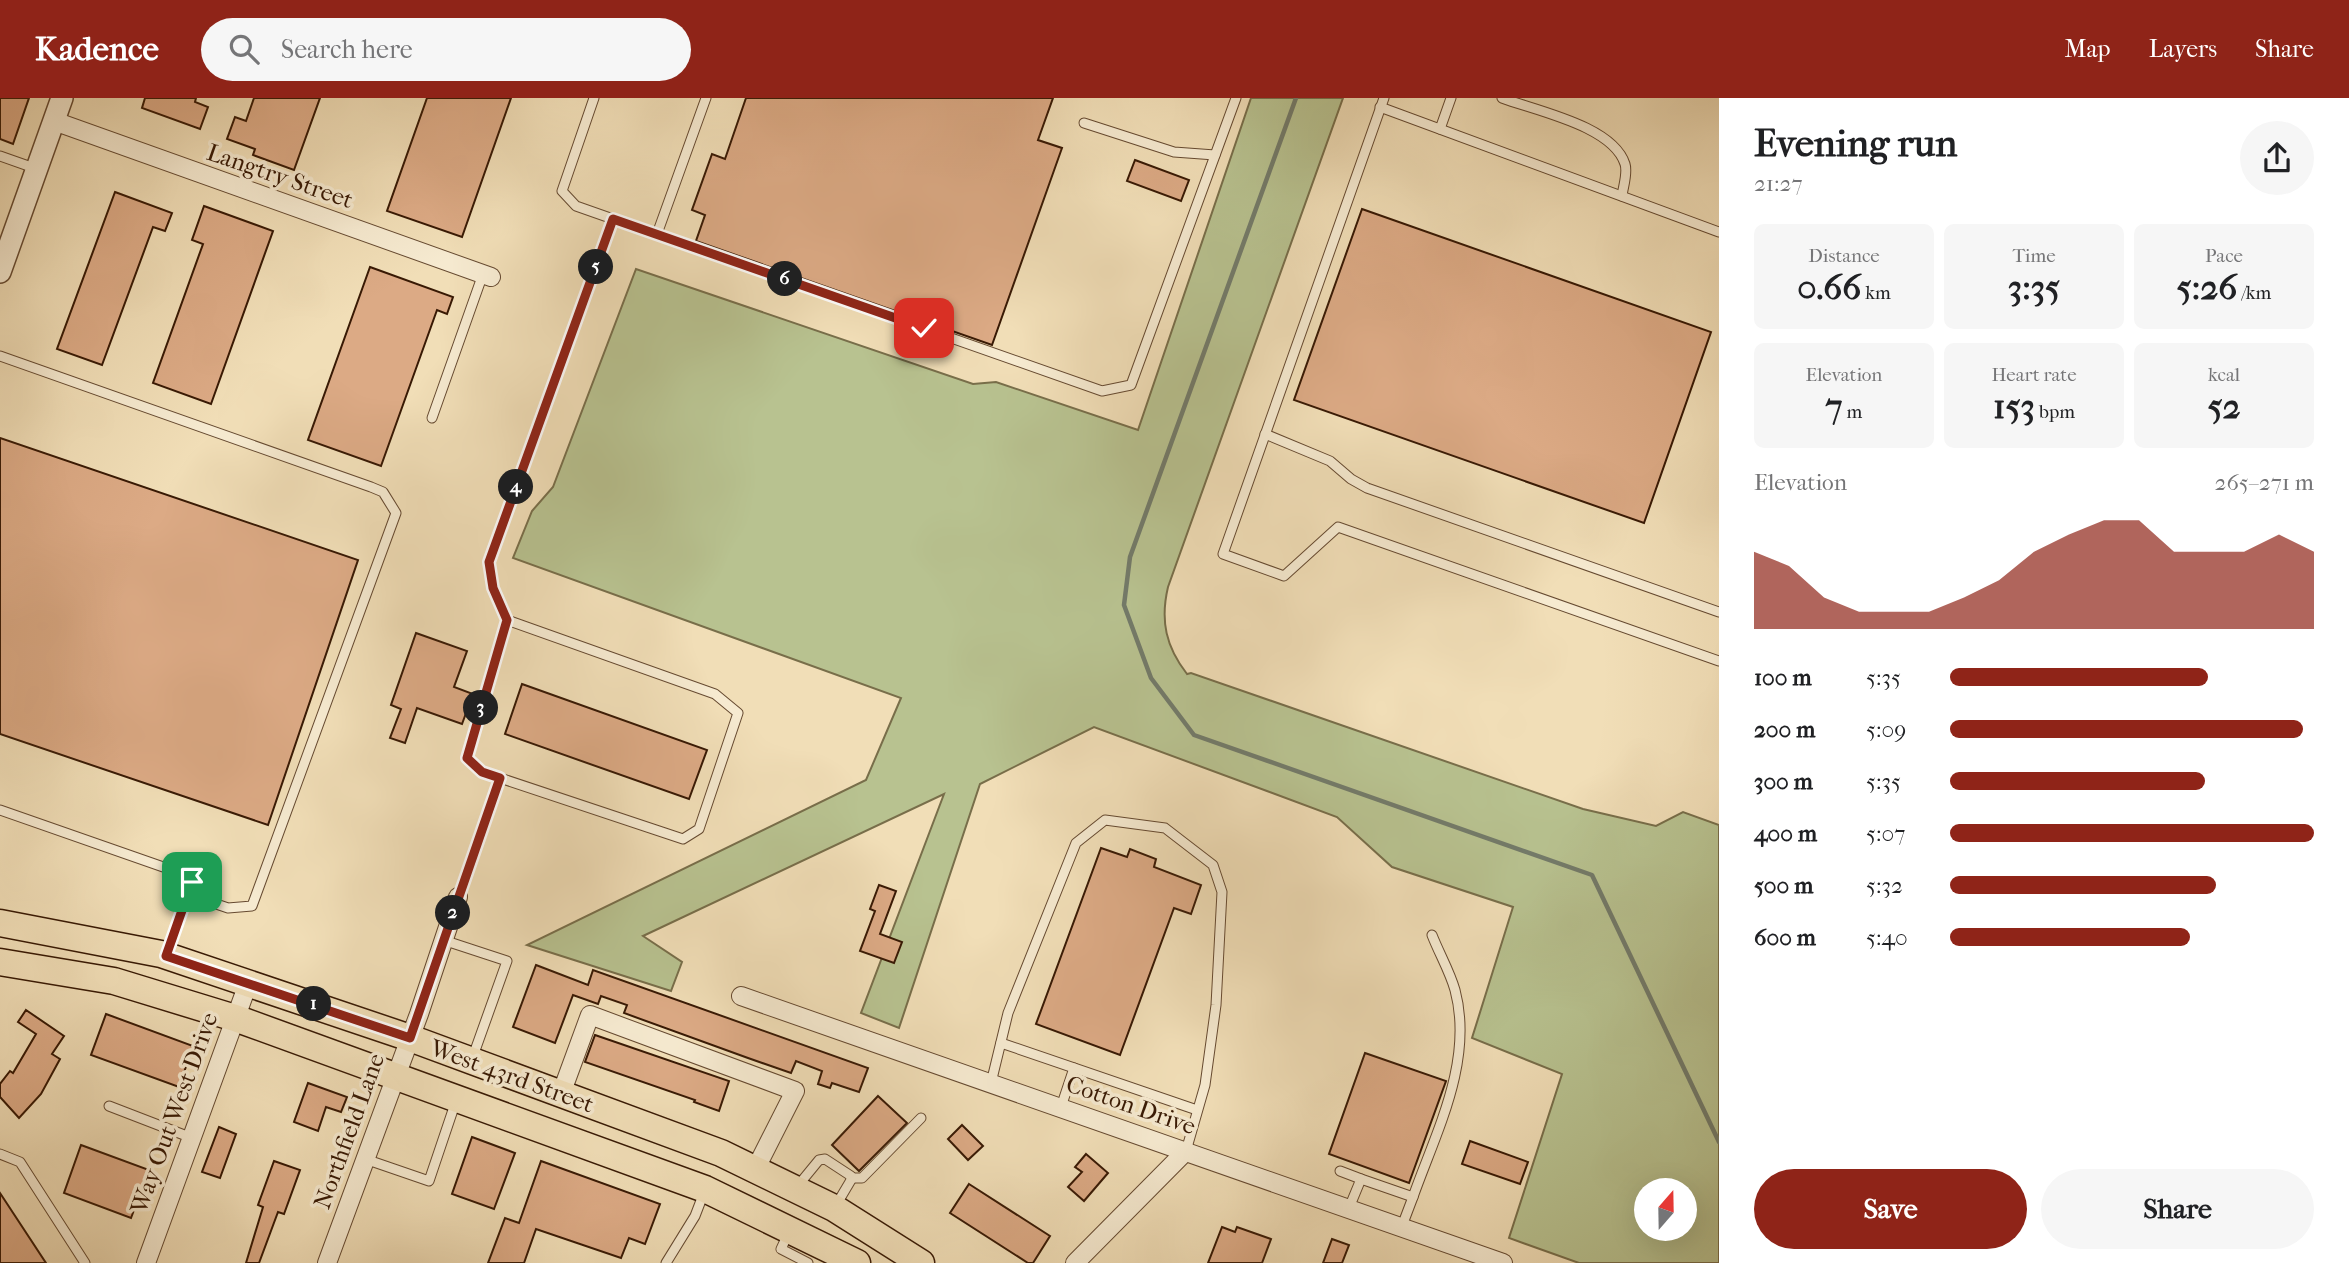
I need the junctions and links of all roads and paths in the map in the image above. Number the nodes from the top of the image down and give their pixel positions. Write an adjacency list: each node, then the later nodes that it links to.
1 (62, 98): 8 (street)
2 (594, 98): 15 (lane)
3 (706, 98): 17 (lane)
4 (1236, 98): 11 (lane)
5 (1451, 98): 10 (lane)
6 (1502, 98): 14 (lane)
7 (1382, 103): 10 (lane); 22 (lane)
8 (54, 121): 13 (street); 19 (street, Langtry Street)
9 (1084, 123): 11 (lane)
10 (1440, 130): 14 (lane)
11 (1215, 155): 17 (lane)
12 (0, 156): 13 (lane)
13 (37, 169): 18 (street)
14 (1622, 197): 16 (lane)
15 (613, 219): 17 (lane); 24 (lane)
16 (1719, 232)
17 (657, 234)
18 (0, 272)
19 (487, 275): 21 (lane)
20 (0, 356): 28 (lane)
21 (432, 418)
22 (1265, 434): 23 (lane); 25 (lane)
23 (1719, 612)
24 (507, 620): 26 (lane); 26 (lane)
25 (1719, 661)
26 (500, 778): 29 (lane)
27 (0, 810): 28 (lane)
28 (187, 894): 33 (lane)
29 (458, 897): 32 (street, Northfield Lane)
30 (0, 923): 33 (main road, West 43rd Street)
31 (1432, 935): 61 (lane)
32 (443, 940): 38 (street, Northfield Lane); 40 (lane)
33 (166, 956): 35 (main road, West 43rd Street)
34 (0, 962): 37 (main road, West 43rd Street)
35 (249, 981): 37 (street, Way Out West Drive); 38 (main road, West 43rd Street)
36 (741, 996): 43 (street, Cotton Drive)
37 (235, 1017): 42 (main road, West 43rd Street); 50 (street, Way Out West Drive)
38 (410, 1038): 40 (main road, West 43rd Street); 42 (street, Northfield Lane)
39 (1001, 1043): 41 (lane); 43 (lane); 48 (lane)
40 (471, 1061): 44 (main road, West 43rd Street)
41 (1074, 1068): 47 (lane); 48 (lane)
42 (396, 1076): 45 (main road, West 43rd Street); 54 (street, Northfield Lane)
43 (990, 1083): 47 (street, Cotton Drive)
44 (561, 1094): 52 (main road, West 43rd Street); 55 (street)
45 (457, 1098): 54 (lane); 59 (main road, West 43rd Street)
46 (109, 1106): 50 (lane)
47 (1061, 1107): 51 (street, Cotton Drive)
48 (1198, 1110): 51 (lane)
49 (921, 1118): 57 (lane)
50 (192, 1138): 68 (street, Way Out West Drive)
51 (1186, 1151): 63 (street, Cotton Drive); 74 (street)
52 (721, 1153): 55 (main road, West 43rd Street); 59 (main road)
53 (0, 1154): 67 (lane)
54 (365, 1159): 69 (street, Northfield Lane)
55 (755, 1170): 60 (main road, West 43rd Street)
56 (1340, 1171): 58 (lane)
57 (851, 1178): 60 (lane); 62 (lane)
58 (1361, 1179): 61 (lane); 63 (lane)
59 (705, 1189): 65 (main road, West 43rd Street); 70 (lane)
60 (795, 1190): 62 (main road, West 43rd Street)
61 (1413, 1197): 64 (lane)
62 (834, 1208): 73 (main road, West 43rd Street)
63 (1349, 1208): 64 (street, Cotton Drive)
64 (1402, 1226): 66 (street, Cotton Drive)
65 (791, 1229): 71 (lane); 72 (main road, West 43rd Street)
66 (1482, 1259): 75 (street, Cotton Drive)
67 (85, 1263)
68 (146, 1263)
69 (327, 1263)
70 (666, 1263)
71 (808, 1263)
72 (857, 1263)
73 (921, 1263)
74 (1075, 1263)
75 (1503, 1263)

